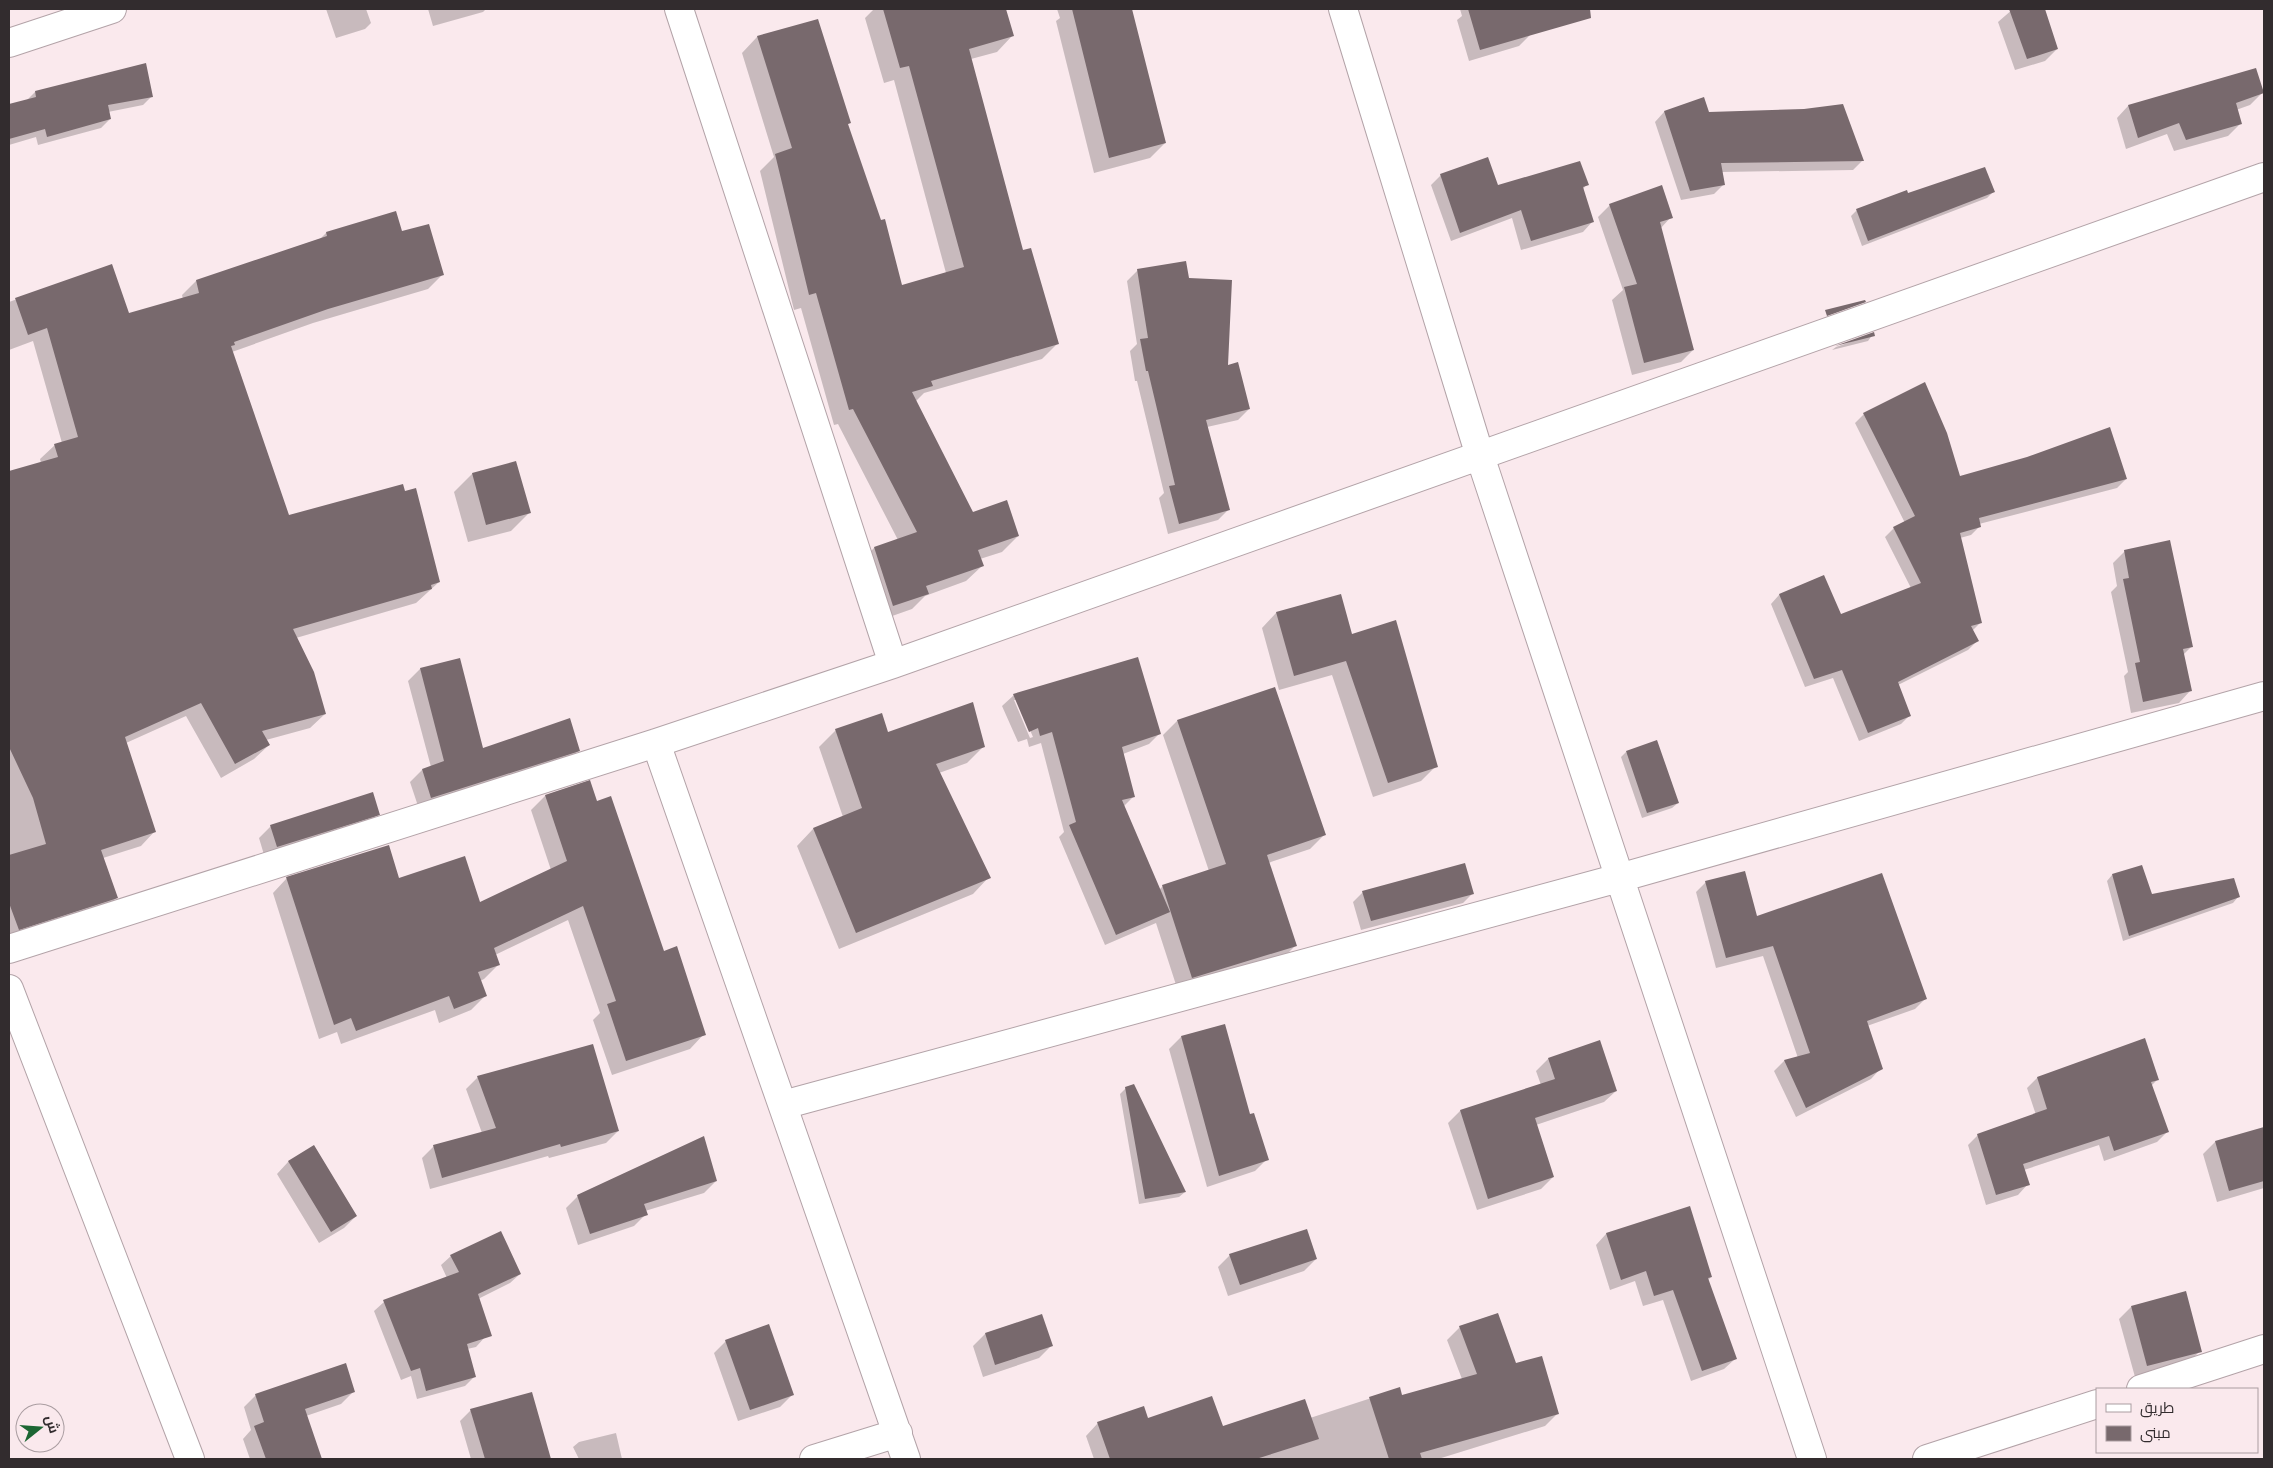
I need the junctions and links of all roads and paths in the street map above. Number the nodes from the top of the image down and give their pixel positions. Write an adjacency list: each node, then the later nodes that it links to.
1 (112, 9): 4 (street)
2 (679, 9): 7 (street)
3 (1343, 9): 6 (street)
4 (10, 38)
5 (2264, 177): 6 (street)
6 (1480, 456): 7 (street); 10 (street)
7 (893, 664): 9 (street)
8 (2264, 696): 10 (street)
9 (656, 743): 11 (street); 13 (street)
10 (1619, 878): 13 (street); 21 (street)
11 (9, 948)
12 (9, 989): 18 (street)
13 (783, 1106): 17 (street)
14 (2264, 1349): 15 (street)
15 (2144, 1388)
16 (2096, 1404): 22 (street)
17 (898, 1433): 19 (street); 20 (street)
18 (190, 1459)
19 (814, 1459)
20 (906, 1459)
21 (1812, 1459)
22 (1927, 1459)

